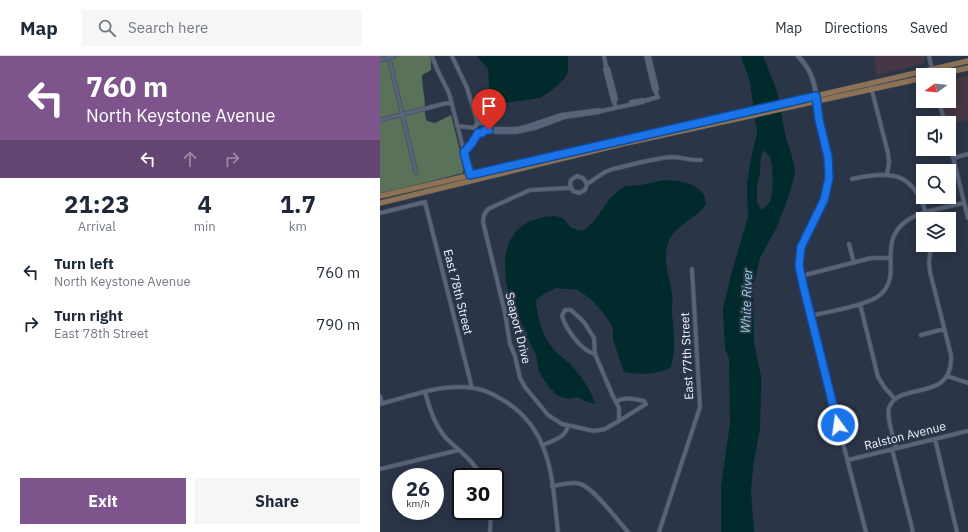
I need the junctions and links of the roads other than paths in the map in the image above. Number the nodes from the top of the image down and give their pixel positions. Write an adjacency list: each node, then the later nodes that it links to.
1 (394, 56): 8 (street)
2 (432, 56): 20 (street)
3 (452, 56): 25 (street)
4 (604, 56): 21 (street)
5 (648, 56): 21 (street)
6 (798, 56): 19 (street)
7 (929, 56): 11 (street)
8 (389, 58): 9 (street); 22 (street)
9 (380, 60)
10 (968, 61): 12 (main road)
11 (932, 68)
12 (936, 68)
13 (968, 68): 14 (main road)
14 (956, 71)
15 (916, 73): 17 (main road)
16 (916, 80): 18 (main road)
17 (870, 83): 18 (street); 19 (main road)
18 (872, 89): 19 (main road); 35 (street)
19 (817, 98): 24 (main road); 52 (street)
20 (451, 102): 22 (street); 26 (street)
21 (616, 107): 28 (street)
22 (403, 114): 23 (street); 34 (street)
23 (380, 120)
24 (710, 122): 36 (main road); 42 (main road)
25 (478, 124): 27 (street); 28 (street)
26 (457, 126): 27 (street); 30 (street)
27 (475, 128): 29 (street)
28 (485, 130): 29 (street)
29 (478, 133): 30 (street)
30 (464, 152): 36 (street)
31 (968, 154): 32 (street)
32 (953, 158): 41 (street)
33 (701, 160): 38 (street)
34 (416, 172)
35 (887, 174): 37 (street); 43 (street)
36 (470, 175): 40 (main road)
37 (852, 179)
38 (587, 184): 39 (street); 39 (street)
39 (570, 188): 67 (street, Seaport Drive)
40 (380, 196)
41 (964, 203): 43 (street); 46 (street)
42 (380, 204)
43 (927, 212)
44 (380, 213): 60 (street, East 78th Street)
45 (916, 216): 49 (street)
46 (968, 218)
47 (849, 244): 50 (street)
48 (930, 252): 55 (street)
49 (890, 258): 50 (street); 53 (street)
50 (854, 263): 52 (street)
51 (692, 269): 81 (street, East 77th Street)
52 (801, 276): 54 (street)
53 (860, 304): 54 (street); 63 (street)
54 (810, 316): 73 (street)
55 (944, 329): 56 (street); 58 (street)
56 (921, 335)
57 (595, 354): 57 (street); 64 (street)
58 (947, 376): 59 (street); 63 (street)
59 (968, 383)
60 (472, 388): 61 (street); 70 (street)
61 (425, 392): 65 (street); 72 (street)
62 (380, 396): 65 (street)
63 (896, 399): 71 (street)
64 (616, 402): 66 (street); 66 (street, Seaport Drive)
65 (381, 404)
66 (619, 421): 67 (street, Seaport Drive)
67 (568, 426): 70 (street)
68 (968, 431): 69 (street, Ralston Avenue)
69 (935, 439): 71 (street, Ralston Avenue); 84 (street)
70 (543, 445): 76 (street)
71 (894, 449): 73 (street, Ralston Avenue); 83 (street)
72 (459, 450): 74 (street); 75 (street)
73 (848, 460): 82 (street)
74 (476, 468)
75 (380, 469)
76 (552, 486): 79 (street); 80 (street)
77 (491, 520): 78 (street)
78 (490, 532)
79 (558, 532)
80 (628, 532)
81 (659, 532)
82 (866, 532)
83 (913, 532)
84 (957, 532)

